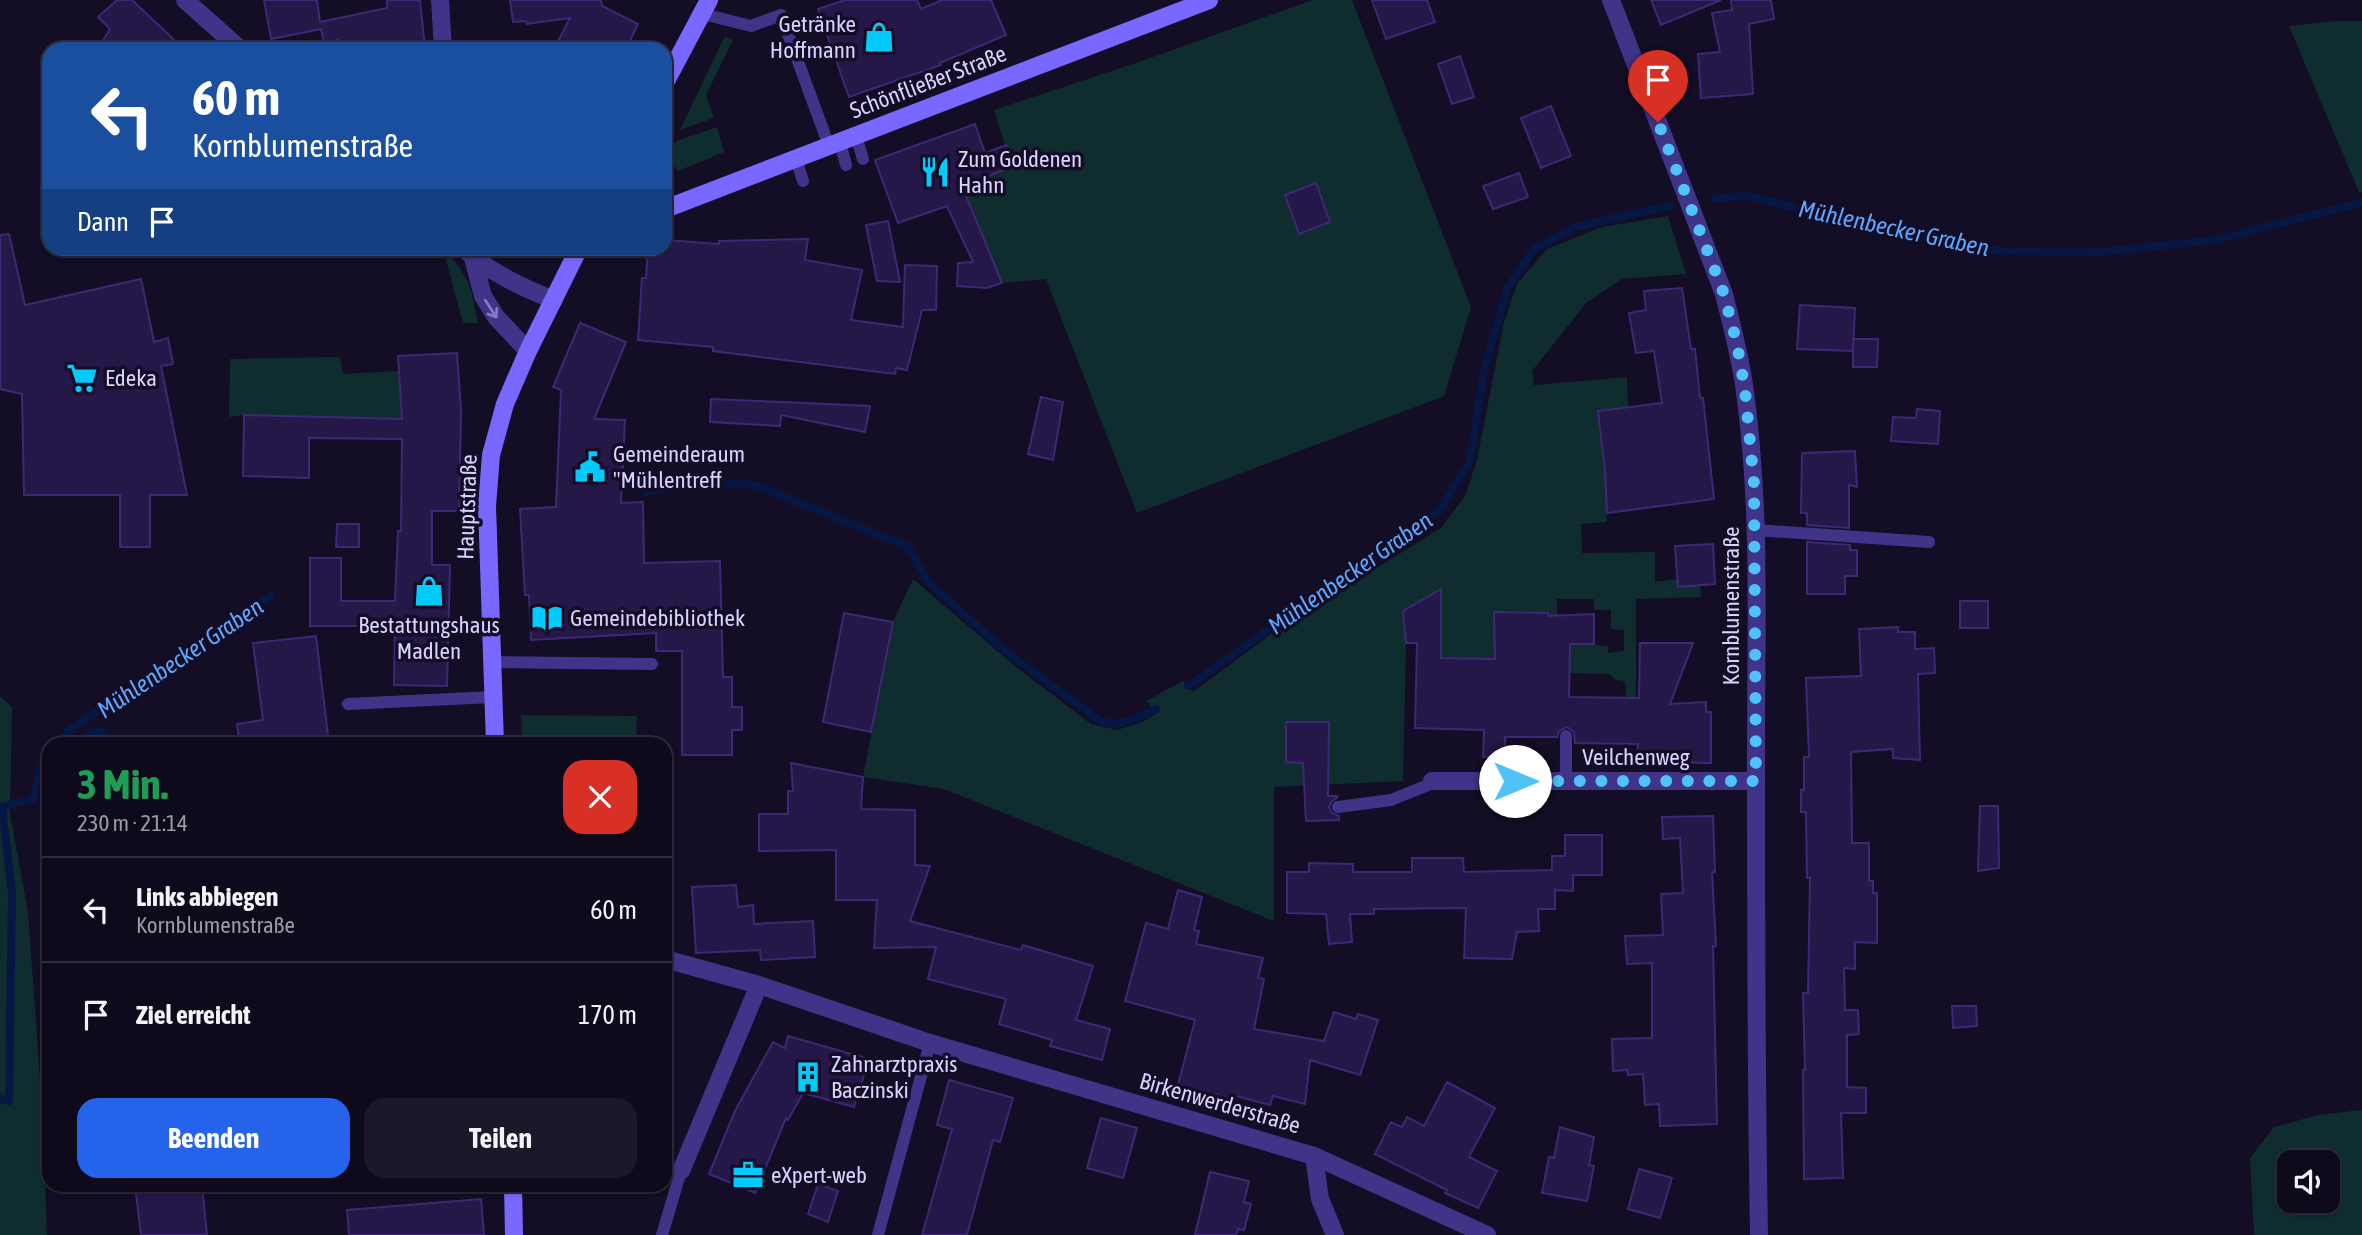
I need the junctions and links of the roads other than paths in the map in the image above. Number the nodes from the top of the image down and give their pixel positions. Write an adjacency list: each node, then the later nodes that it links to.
1 (185, 0): 6 (street)
2 (440, 0): 7 (street)
3 (1209, 0): 9 (main road, Schönfließer Straße)
4 (1611, 0): 20 (street, Kornblumenstraße)
5 (706, 7): 8 (main road); 9 (lane)
6 (232, 42)
7 (443, 42)
8 (672, 70)
9 (842, 141): 10 (main road, Schönfließer Straße); 11 (lane); 12 (lane)
10 (796, 159): 13 (lane); 14 (main road, Schönfließer Straße)
11 (863, 159)
12 (846, 165)
13 (803, 181)
14 (672, 206)
15 (469, 256): 19 (street, one-way to 19)
16 (473, 256): 18 (street)
17 (575, 256): 18 (main road, Hauptstraße)
18 (554, 300): 19 (main road, Hauptstraße)
19 (528, 351): 22 (main road, Hauptstraße)
20 (1755, 530): 21 (lane); 30 (street, Kornblumenstraße)
21 (1929, 542)
22 (492, 662): 23 (lane); 24 (main road, Hauptstraße)
23 (652, 664)
24 (493, 697): 25 (lane); 27 (main road, Hauptstraße)
25 (348, 704)
26 (1566, 736): 29 (lane)
27 (495, 737)
28 (1435, 781): 29 (street, Veilchenweg); 31 (lane)
29 (1566, 781): 30 (street, Veilchenweg)
30 (1756, 781): 43 (street, Kornblumenstraße)
31 (1338, 807)
32 (672, 961): 33 (street, Birkenwerderstraße)
33 (759, 985): 34 (street, Birkenwerderstraße); 36 (street)
34 (930, 1043): 35 (street, Birkenwerderstraße); 40 (lane)
35 (1314, 1156): 41 (street); 42 (street, Birkenwerderstraße)
36 (681, 1171): 39 (lane)
37 (513, 1192): 38 (main road)
38 (514, 1235)
39 (662, 1235)
40 (878, 1235)
41 (1335, 1235)
42 (1487, 1235)
43 (1759, 1235)

